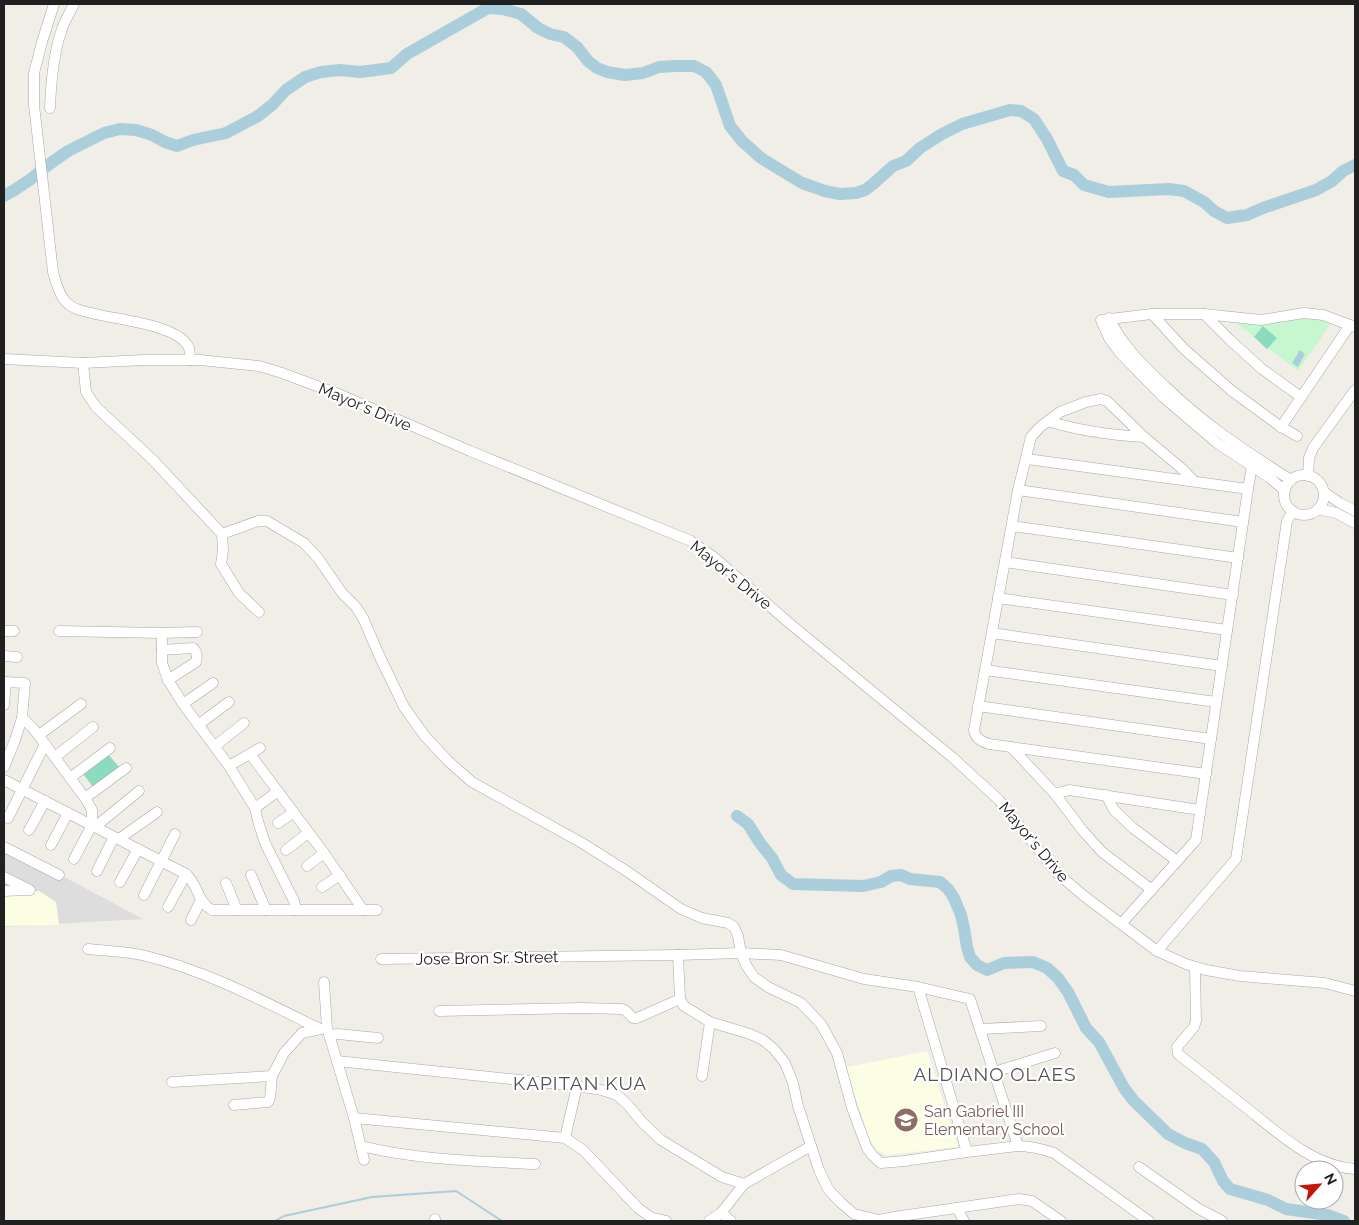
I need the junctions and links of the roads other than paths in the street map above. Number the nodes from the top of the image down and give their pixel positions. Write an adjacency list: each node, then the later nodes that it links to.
1 (54, 4): 8 (street)
2 (74, 4): 3 (street)
3 (50, 108)
4 (1152, 314): 5 (street); 13 (street); 17 (street)
5 (1204, 314): 6 (street); 11 (street)
6 (1353, 326): 11 (street)
7 (4, 359): 9 (street, Mayor's Drive)
8 (190, 360): 9 (street, Mayor's Drive); 123 (street, Mayor's Drive)
9 (83, 363): 31 (street)
10 (1355, 390): 18 (street)
11 (1301, 397): 13 (street)
12 (1048, 421): 15 (street); 15 (street); 16 (street)
13 (1281, 426): 14 (street)
14 (1297, 436)
15 (1144, 438): 20 (street)
16 (1027, 459): 20 (street); 22 (street)
17 (1254, 462): 19 (street); 21 (street); 23 (street)
18 (1308, 476): 19 (street); 24 (street)
19 (1292, 480): 23 (street)
20 (1194, 481): 21 (street)
21 (1248, 489): 28 (street)
22 (1018, 490): 28 (street); 30 (street)
23 (1285, 491): 27 (street)
24 (1324, 492): 25 (street); 26 (street)
25 (1318, 509): 27 (street); 29 (street)
26 (1355, 511)
27 (1292, 512): 125 (street)
28 (1243, 522): 32 (street)
29 (1355, 522)
30 (1012, 526): 32 (street); 33 (street)
31 (222, 534): 36 (street); 126 (street)
32 (1238, 558): 34 (street)
33 (1005, 562): 34 (street); 35 (street)
34 (1233, 594): 37 (street)
35 (998, 598): 37 (street); 41 (street)
36 (259, 612)
37 (1227, 630): 45 (street)
38 (59, 631): 40 (street)
39 (197, 632): 40 (street)
40 (162, 633): 42 (street)
41 (992, 634): 45 (street); 46 (street)
42 (162, 650): 47 (street); 47 (street)
43 (4, 656): 44 (street)
44 (17, 657)
45 (1222, 666): 51 (street)
46 (985, 670): 51 (street); 55 (street)
47 (168, 680): 53 (street)
48 (5, 682): 54 (street); 56 (street)
49 (213, 683): 53 (street)
50 (229, 702): 58 (street)
51 (1216, 702): 61 (street)
52 (81, 704): 60 (street)
53 (183, 704): 58 (street)
54 (4, 705)
55 (978, 706): 61 (street); 64 (street)
56 (22, 718): 60 (street); 70 (street)
57 (244, 723): 63 (street)
58 (198, 724): 63 (street)
59 (93, 728): 68 (street)
60 (38, 735): 62 (street)
61 (1211, 739): 72 (street)
62 (45, 744): 68 (street); 75 (street)
63 (215, 746): 69 (street)
64 (1011, 747): 72 (street); 78 (street)
65 (110, 748): 73 (street)
66 (260, 748): 67 (street)
67 (250, 754): 69 (street); 77 (street)
68 (55, 757): 73 (street)
69 (229, 766): 82 (street)
70 (4, 767)
71 (126, 768): 80 (street)
72 (1206, 774): 83 (street)
73 (70, 778): 80 (street)
74 (4, 780): 75 (street)
75 (22, 790): 81 (street); 87 (street)
76 (139, 791): 89 (street)
77 (277, 792): 82 (street); 86 (street)
78 (1055, 794): 79 (street); 112 (street)
79 (1106, 795): 83 (street); 101 (street)
80 (85, 798): 89 (street)
81 (45, 801): 85 (street); 90 (street)
82 (255, 808): 119 (street)
83 (1200, 810): 101 (street)
84 (157, 812): 93 (street)
85 (68, 813): 89 (street); 94 (street)
86 (293, 813): 88 (street); 91 (street)
87 (8, 818)
88 (278, 823)
89 (93, 826): 93 (street); 99 (street)
90 (29, 830)
91 (308, 833): 97 (street); 98 (street)
92 (175, 834): 100 (street)
93 (117, 838): 96 (street); 103 (street)
94 (51, 845)
95 (4, 847): 107 (street)
96 (138, 849): 100 (street); 109 (street)
97 (286, 850)
98 (324, 853): 102 (street); 106 (street)
99 (74, 859)
100 (162, 861): 104 (street); 114 (street)
101 (1177, 861): 112 (street)
102 (307, 866)
103 (97, 871)
104 (186, 874): 115 (street); 116 (street)
105 (252, 875): 118 (street)
106 (340, 875): 111 (street); 120 (street)
107 (59, 876)
108 (4, 877): 113 (street)
109 (120, 882)
110 (226, 883): 117 (street)
111 (322, 887)
112 (1152, 890): 123 (street)
113 (4, 891)
114 (144, 895)
115 (201, 900): 117 (street); 122 (street)
116 (168, 908)
117 (237, 910): 118 (street)
118 (266, 910): 119 (street)
119 (296, 910): 120 (street)
120 (364, 910): 121 (street)
121 (377, 910)
122 (191, 920)
123 (1121, 924): 125 (street, Mayor's Drive)
124 (88, 949): 138 (street)
125 (1157, 951): 129 (street, Mayor's Drive)
126 (740, 953): 127 (street, Jose Bron Sr. Street); 131 (street, Jose Bron Sr. Street); 153 (street)
127 (678, 956): 128 (street, Jose Bron Sr. Street); 133 (street)
128 (381, 959)
129 (1195, 967): 132 (street, Mayor's Drive); 157 (street)
130 (324, 982): 138 (street)
131 (918, 987): 137 (street, Jose Bron Sr. Street); 153 (street)
132 (1355, 991)
133 (680, 999): 134 (street); 135 (street)
134 (439, 1010)
135 (710, 1022): 144 (street); 151 (street)
136 (1041, 1026): 137 (street)
137 (980, 1029): 142 (street)
138 (325, 1031): 139 (street); 141 (street); 143 (street)
139 (378, 1038)
140 (1055, 1053): 142 (street)
141 (337, 1061): 146 (street); 148 (street)
142 (994, 1072): 152 (street)
143 (272, 1076): 145 (street); 147 (street)
144 (702, 1076)
145 (172, 1082)
146 (577, 1086): 149 (street); 158 (street)
147 (234, 1105)
148 (354, 1118): 149 (street); 150 (street)
149 (565, 1138): 162 (street)
150 (361, 1146): 154 (street); 155 (street)
151 (811, 1146): 158 (street); 165 (street)
152 (1018, 1146): 153 (street); 167 (street)
153 (967, 1152)
154 (364, 1160)
155 (535, 1164)
156 (1139, 1167): 168 (street)
157 (1355, 1169)
158 (744, 1184): 160 (street)
159 (957, 1208): 161 (street); 165 (street); 166 (street)
160 (721, 1213): 163 (street); 164 (street)
161 (1057, 1220)
162 (666, 1221)
163 (709, 1221)
164 (731, 1221)
165 (879, 1221)
166 (964, 1221)
167 (1148, 1221)
168 (1222, 1221)

